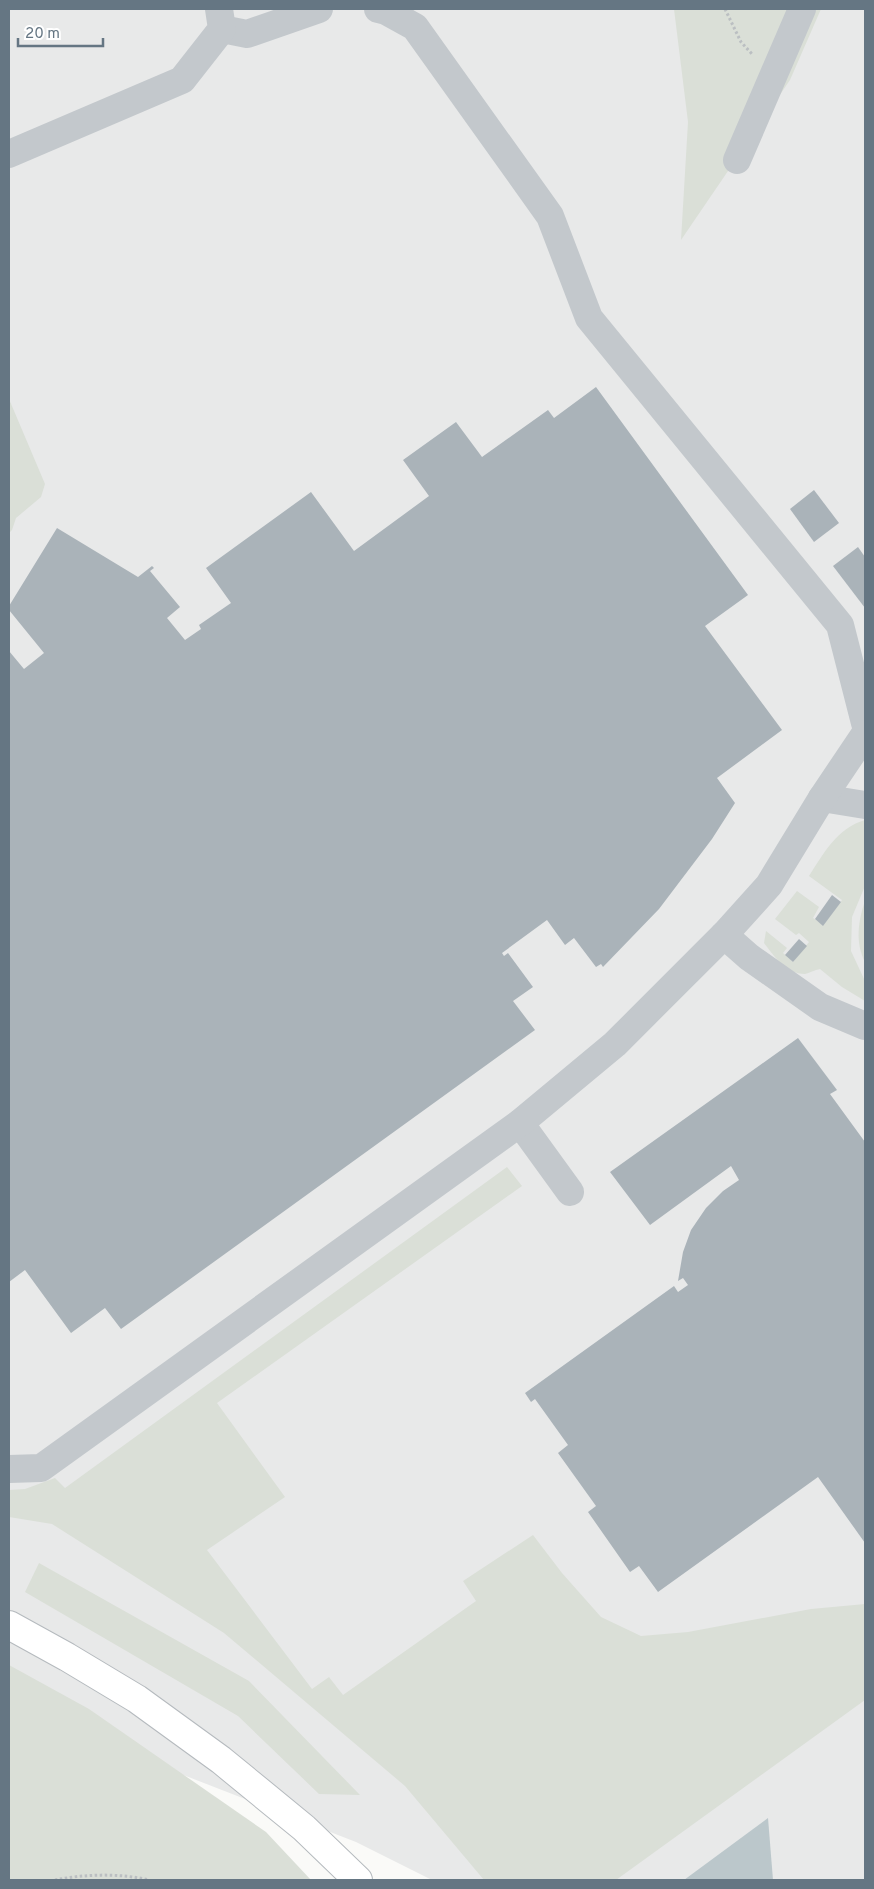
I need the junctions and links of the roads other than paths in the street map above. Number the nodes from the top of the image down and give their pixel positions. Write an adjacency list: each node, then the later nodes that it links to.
1 (319, 9): 4 (street)
2 (378, 9): 7 (street)
3 (802, 9): 6 (street)
4 (221, 19): 5 (street)
5 (9, 154)
6 (737, 160)
7 (865, 723)
8 (865, 734): 9 (street)
9 (822, 798): 10 (street); 11 (street)
10 (865, 805)
11 (724, 935): 12 (street); 13 (street)
12 (865, 1026)
13 (520, 1123): 14 (street); 15 (street)
14 (570, 1192)
15 (9, 1469)
16 (9, 1625): 17 (main road)
17 (358, 1880)

